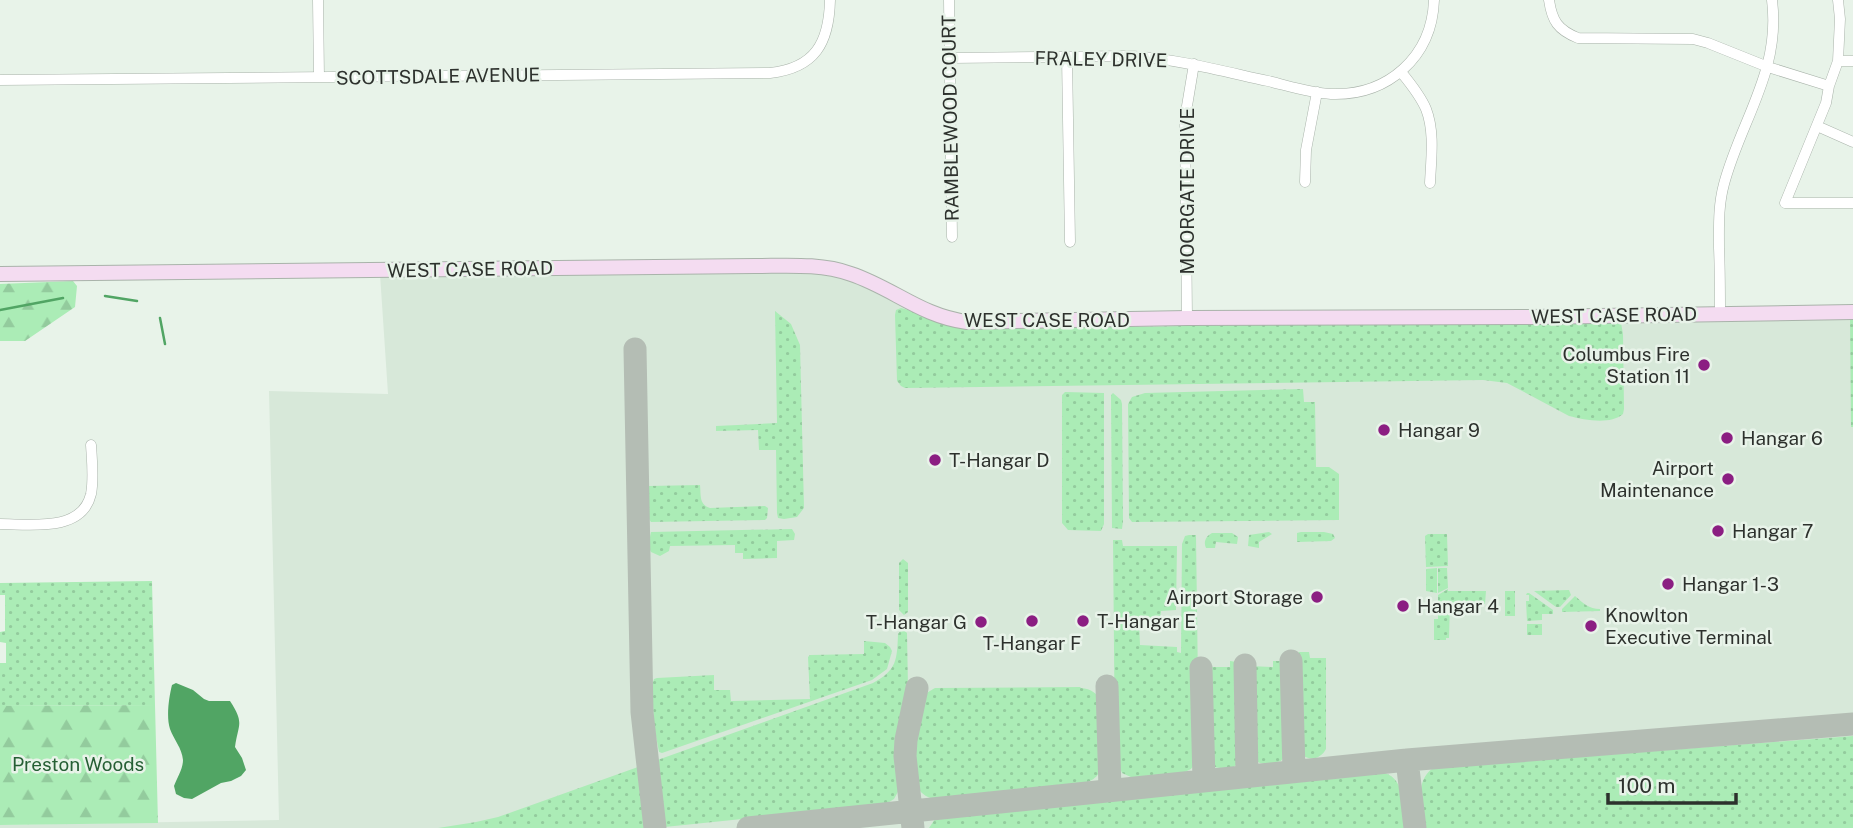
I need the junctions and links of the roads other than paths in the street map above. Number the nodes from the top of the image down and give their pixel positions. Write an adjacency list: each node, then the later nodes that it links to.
1 (318, 0): 15 (street)
2 (830, 0): 15 (street, SCOTTSDALE AVENUE)
3 (949, 0): 9 (street, RAMBLEWOOD COURT)
4 (1434, 0): 14 (street)
5 (1549, 0): 13 (street)
6 (1772, 0): 13 (street)
7 (1838, 0): 10 (street)
8 (1067, 57): 9 (street, FRALEY DRIVE); 12 (street, FRALEY DRIVE); 25 (street)
9 (950, 58): 24 (street, RAMBLEWOOD COURT)
10 (1838, 61): 11 (street); 17 (street)
11 (1853, 61)
12 (1194, 64): 18 (street, FRALEY DRIVE); 29 (street, MOORGATE DRIVE)
13 (1768, 67): 17 (street); 28 (street)
14 (1401, 72): 18 (street, FRALEY DRIVE); 22 (street)
15 (319, 77): 16 (street, SCOTTSDALE AVENUE)
16 (0, 80)
17 (1829, 86): 19 (street)
18 (1317, 92): 21 (street)
19 (1817, 126): 20 (street); 23 (street)
20 (1853, 142)
21 (1305, 181)
22 (1430, 183)
23 (1853, 203)
24 (952, 237)
25 (1070, 242)
26 (0, 274): 29 (main road, WEST CASE ROAD)
27 (1853, 312): 28 (main road, WEST CASE ROAD)
28 (1720, 313): 29 (main road, WEST CASE ROAD)
29 (1187, 318)
30 (91, 445): 31 (street)
31 (0, 524)

